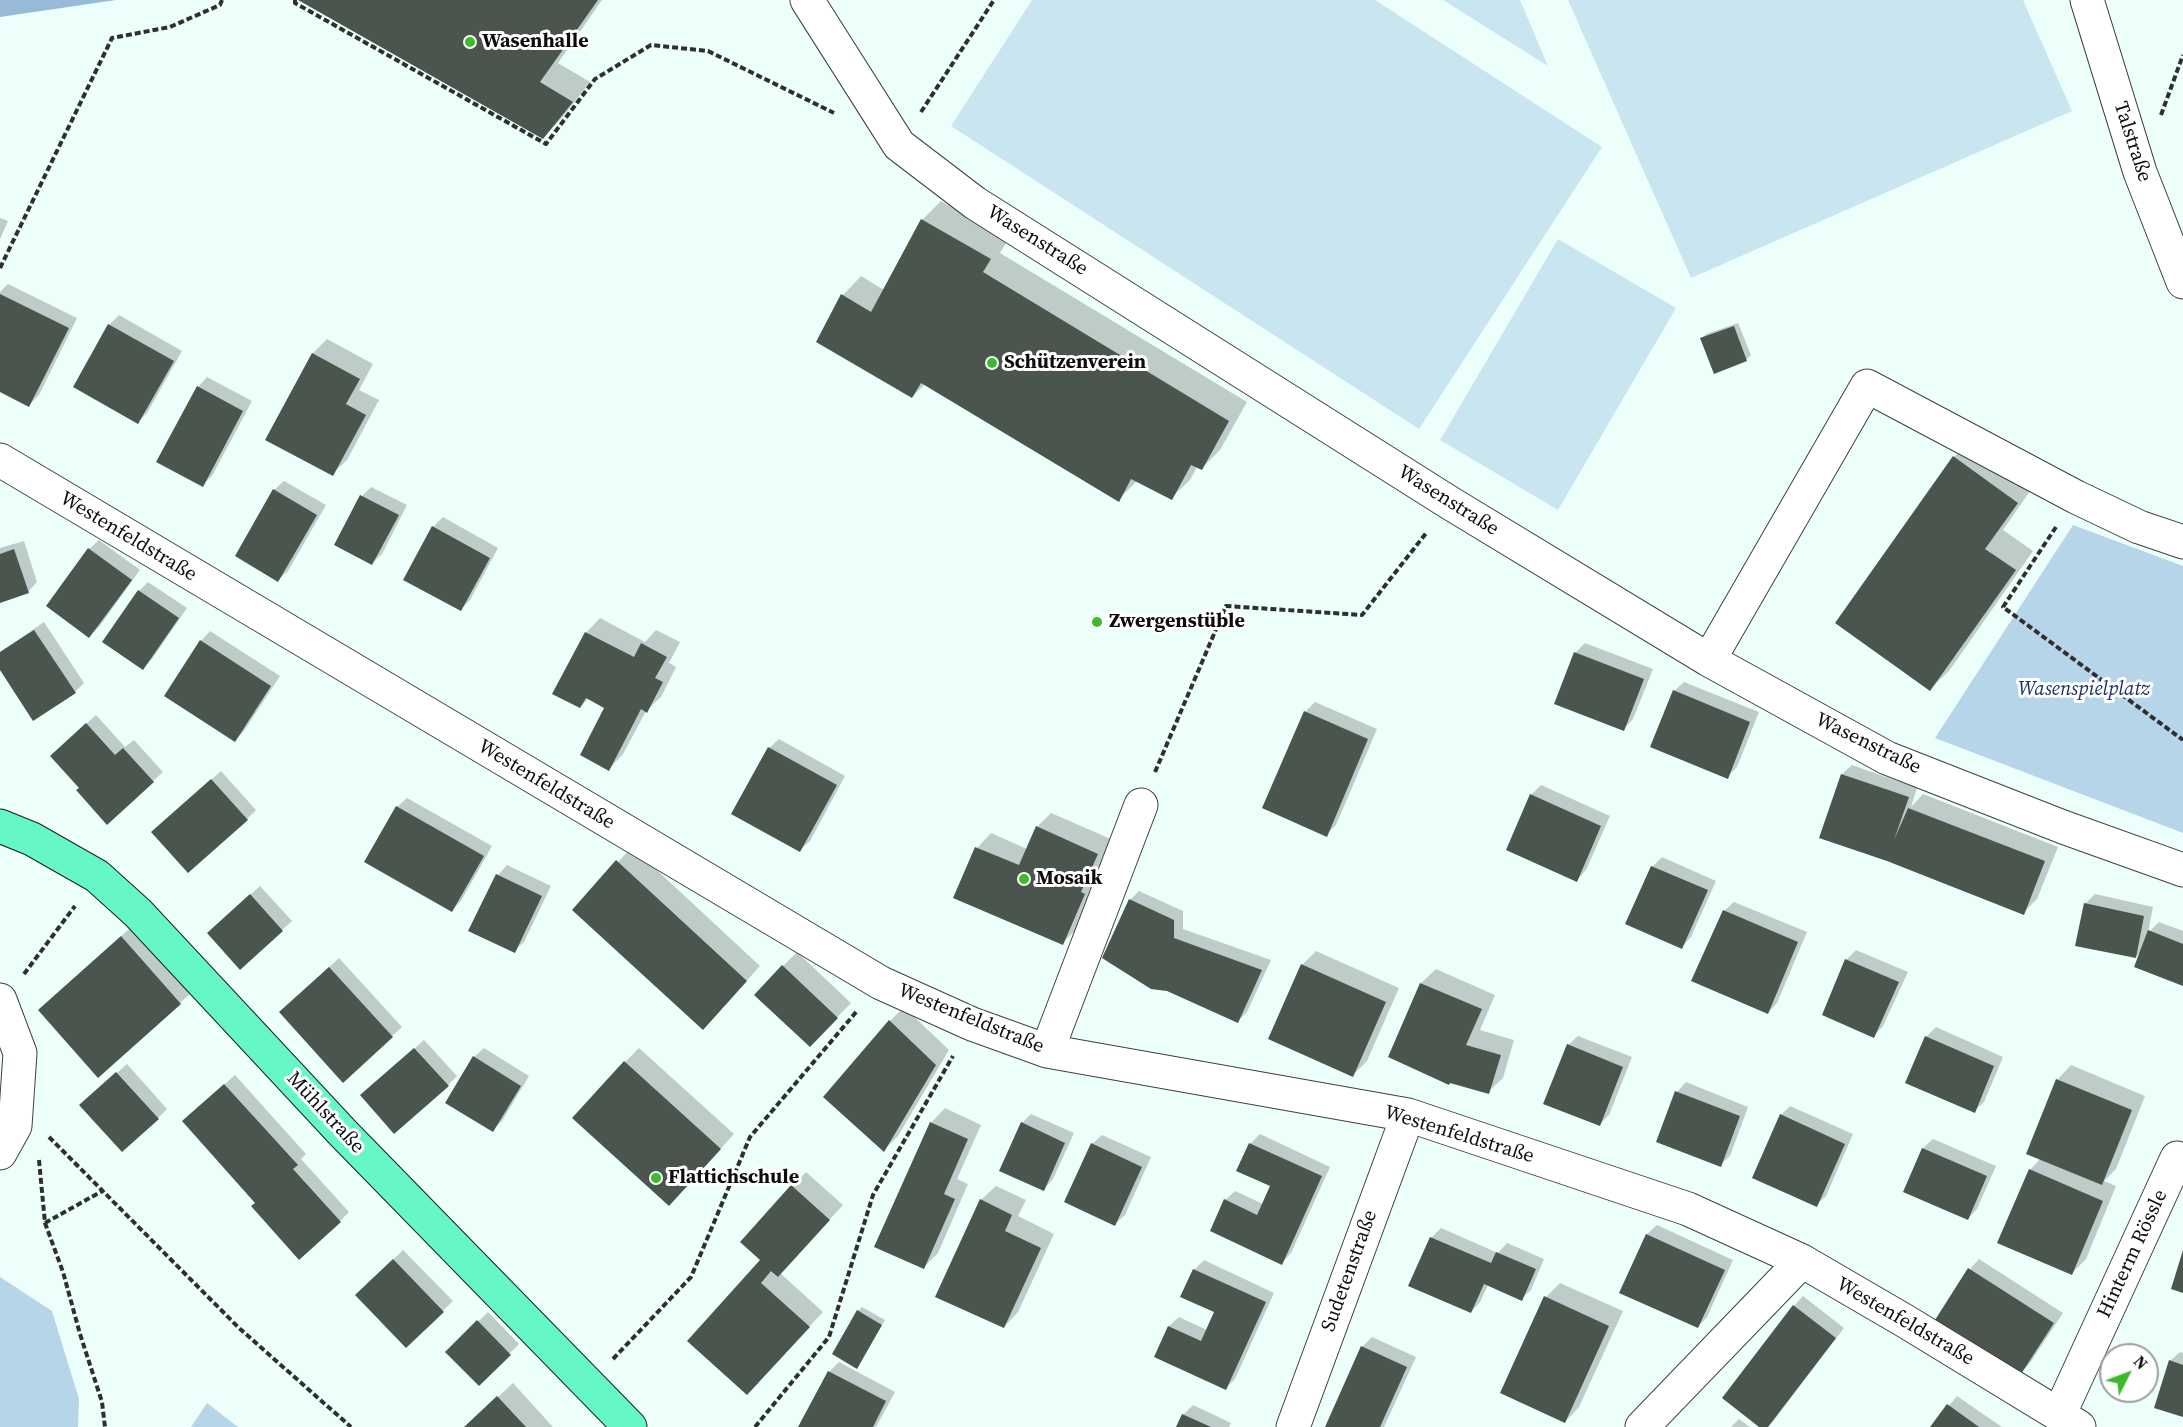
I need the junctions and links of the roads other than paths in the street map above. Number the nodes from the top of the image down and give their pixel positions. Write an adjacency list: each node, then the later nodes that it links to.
1 (807, 0): 6 (street, Wasenstraße)
2 (2087, 0): 3 (street, Talstraße)
3 (2183, 282)
4 (0, 460): 11 (street, Westenfeldstraße)
5 (2183, 542): 6 (street)
6 (1709, 660): 9 (street, Wasenstraße)
7 (1141, 806): 11 (street)
8 (0, 826): 17 (main road, Mühlstraße)
9 (2183, 870)
10 (1, 1001): 13 (street)
11 (1047, 1051): 12 (street, Westenfeldstraße)
12 (1408, 1115): 15 (street, Westenfeldstraße); 18 (street, Sudetenstraße)
13 (8, 1139)
14 (2177, 1158): 16 (street, Hinterm Rössle)
15 (1802, 1262): 16 (street, Westenfeldstraße); 19 (street)
16 (2069, 1421)
17 (630, 1427)
18 (1293, 1427)
19 (1642, 1427)

